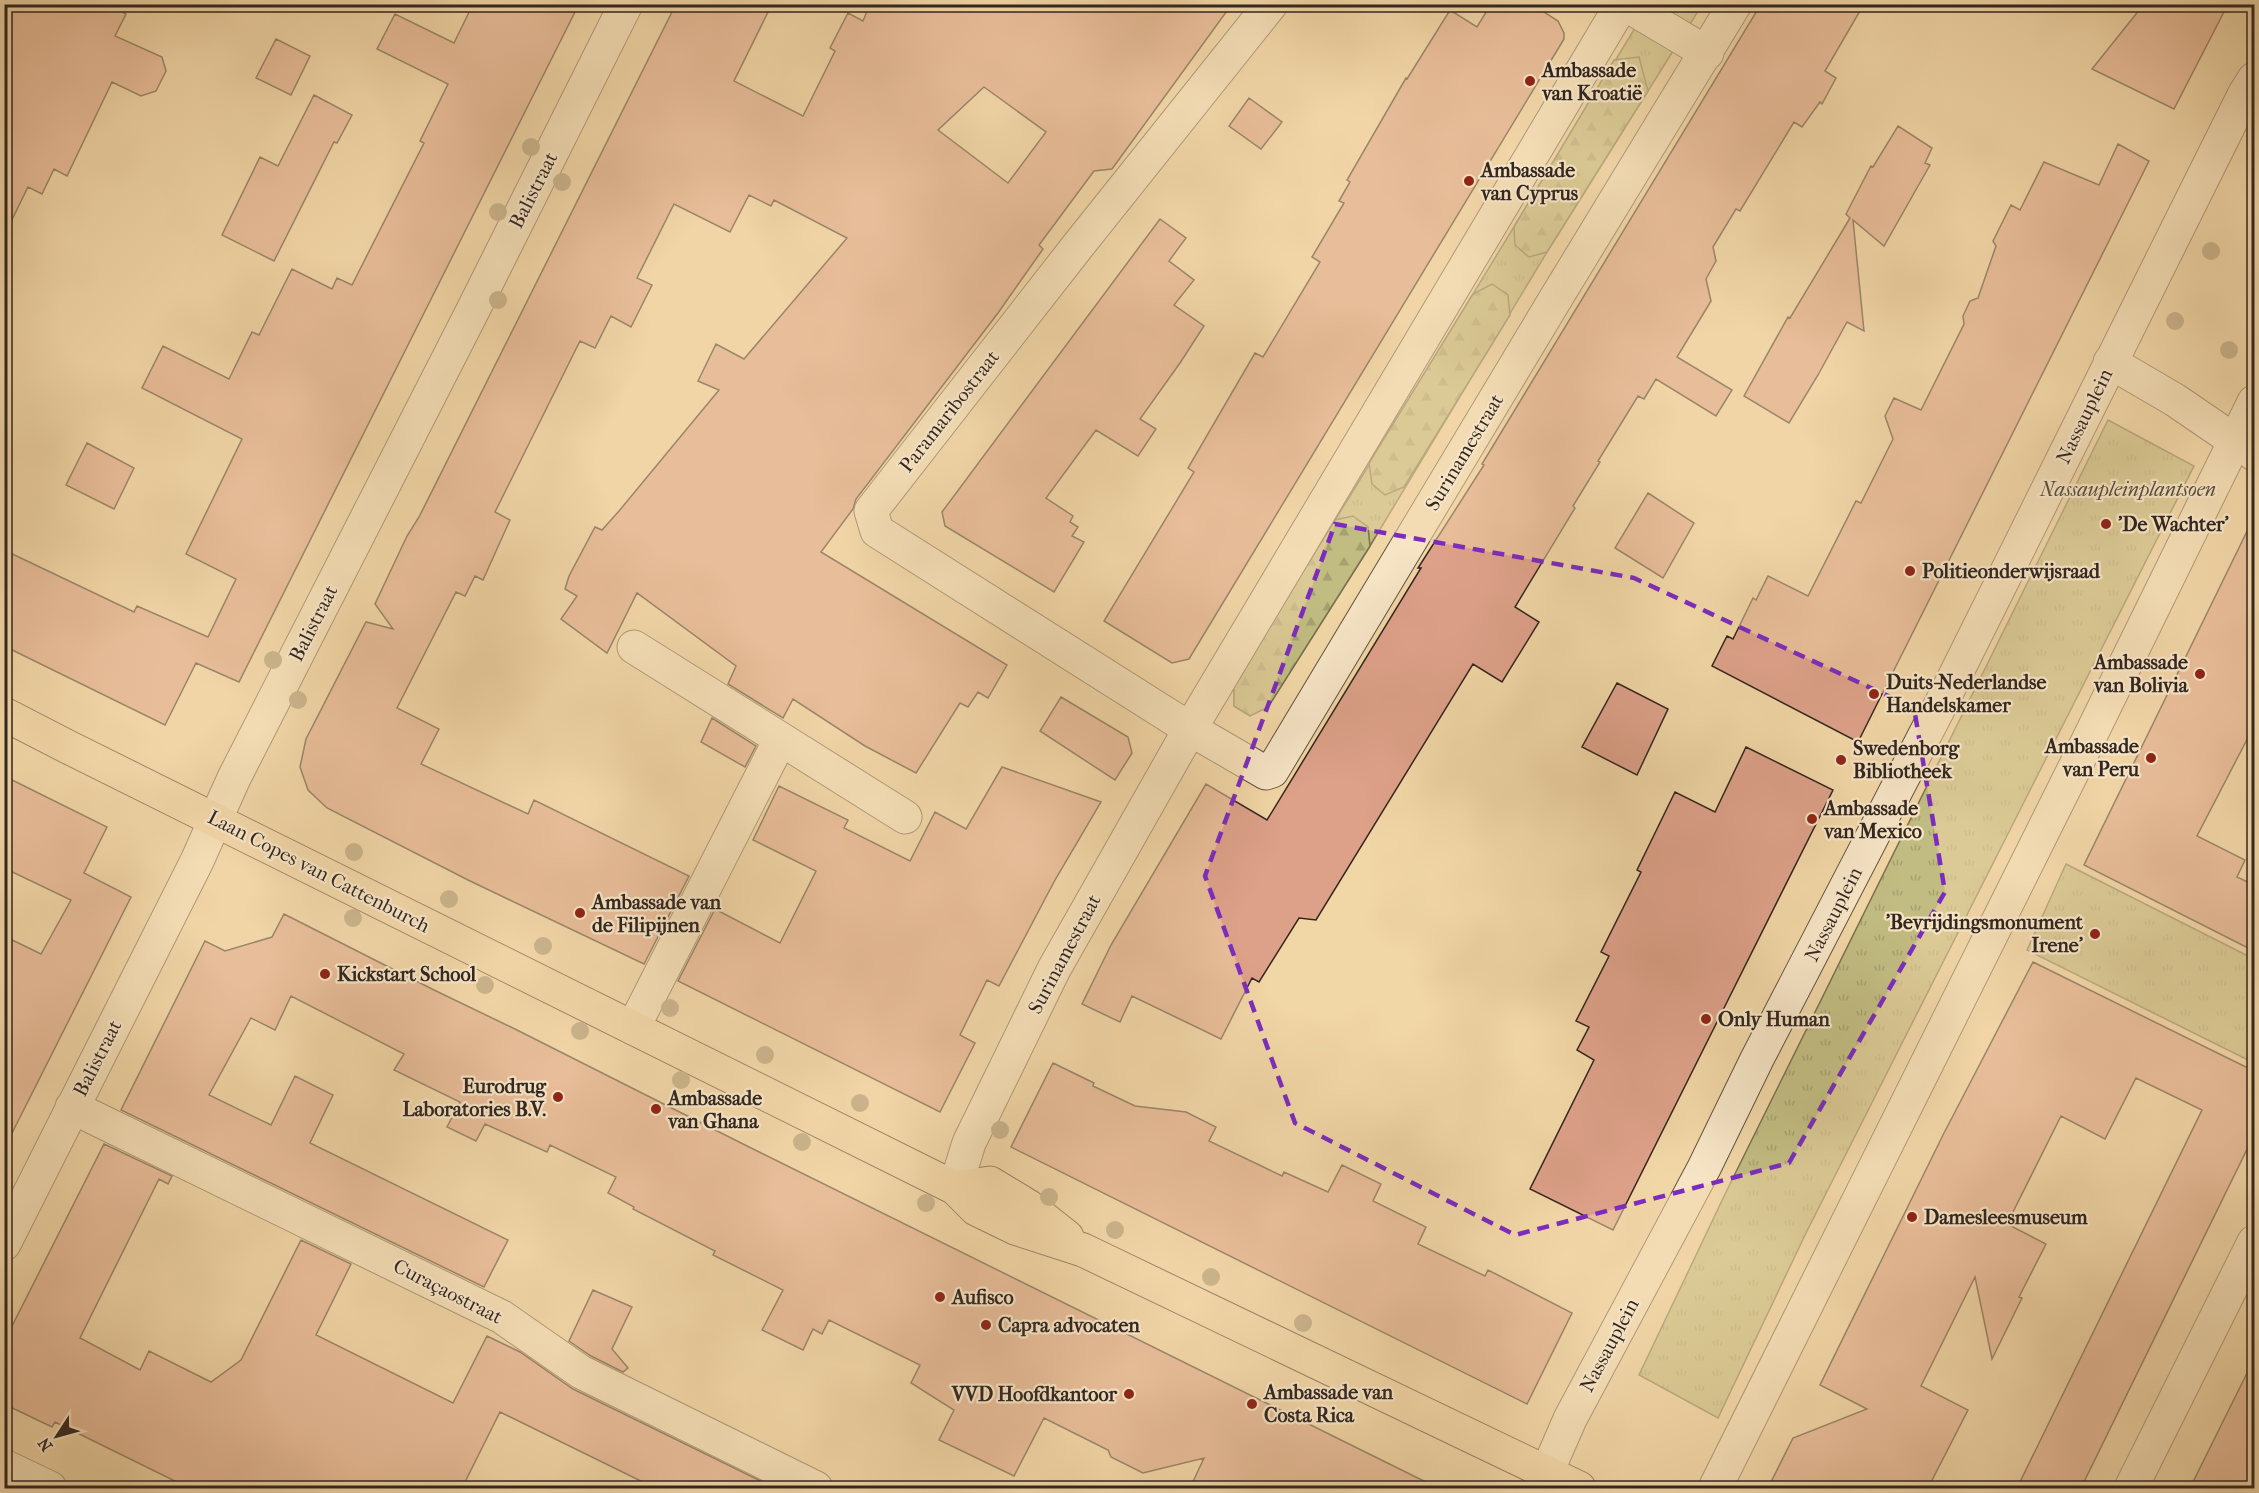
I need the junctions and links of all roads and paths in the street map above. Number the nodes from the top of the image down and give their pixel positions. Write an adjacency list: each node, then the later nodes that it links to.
1 (626, 4): 15 (street, Balistraat)
2 (1271, 4): 12 (street, Paramaribostraat)
3 (1624, 4): 5 (street, Surinamestraat); 12 (street, Surinamestraat)
4 (1736, 4): 5 (street, Surinamestraat)
5 (1707, 53): 12 (street, Surinamestraat)
6 (2251, 87): 7 (street, Nassauplein)
7 (2110, 362): 9 (street); 22 (street, Nassauplein)
8 (2254, 402): 9 (street)
9 (2248, 438): 26 (street)
10 (634, 647): 13 (street)
11 (4, 714): 15 (main road, Laan Copes van Cattenburch)
12 (1190, 729): 18 (street, Surinamestraat)
13 (780, 740): 14 (street); 16 (street)
14 (905, 817)
15 (216, 820): 16 (main road, Laan Copes van Cattenburch); 17 (street, Balistraat)
16 (633, 1028): 18 (main road, Laan Copes van Cattenburch)
17 (72, 1107): 20 (street, Balistraat); 24 (street, Curaçaostraat)
18 (954, 1188): 22 (main road)
19 (2254, 1242): 27 (street)
20 (4, 1244)
21 (4, 1466): 23 (street)
22 (1543, 1481): 25 (main road)
23 (50, 1488)
24 (816, 1488)
25 (1578, 1488)
26 (1714, 1488)
27 (2131, 1488)

